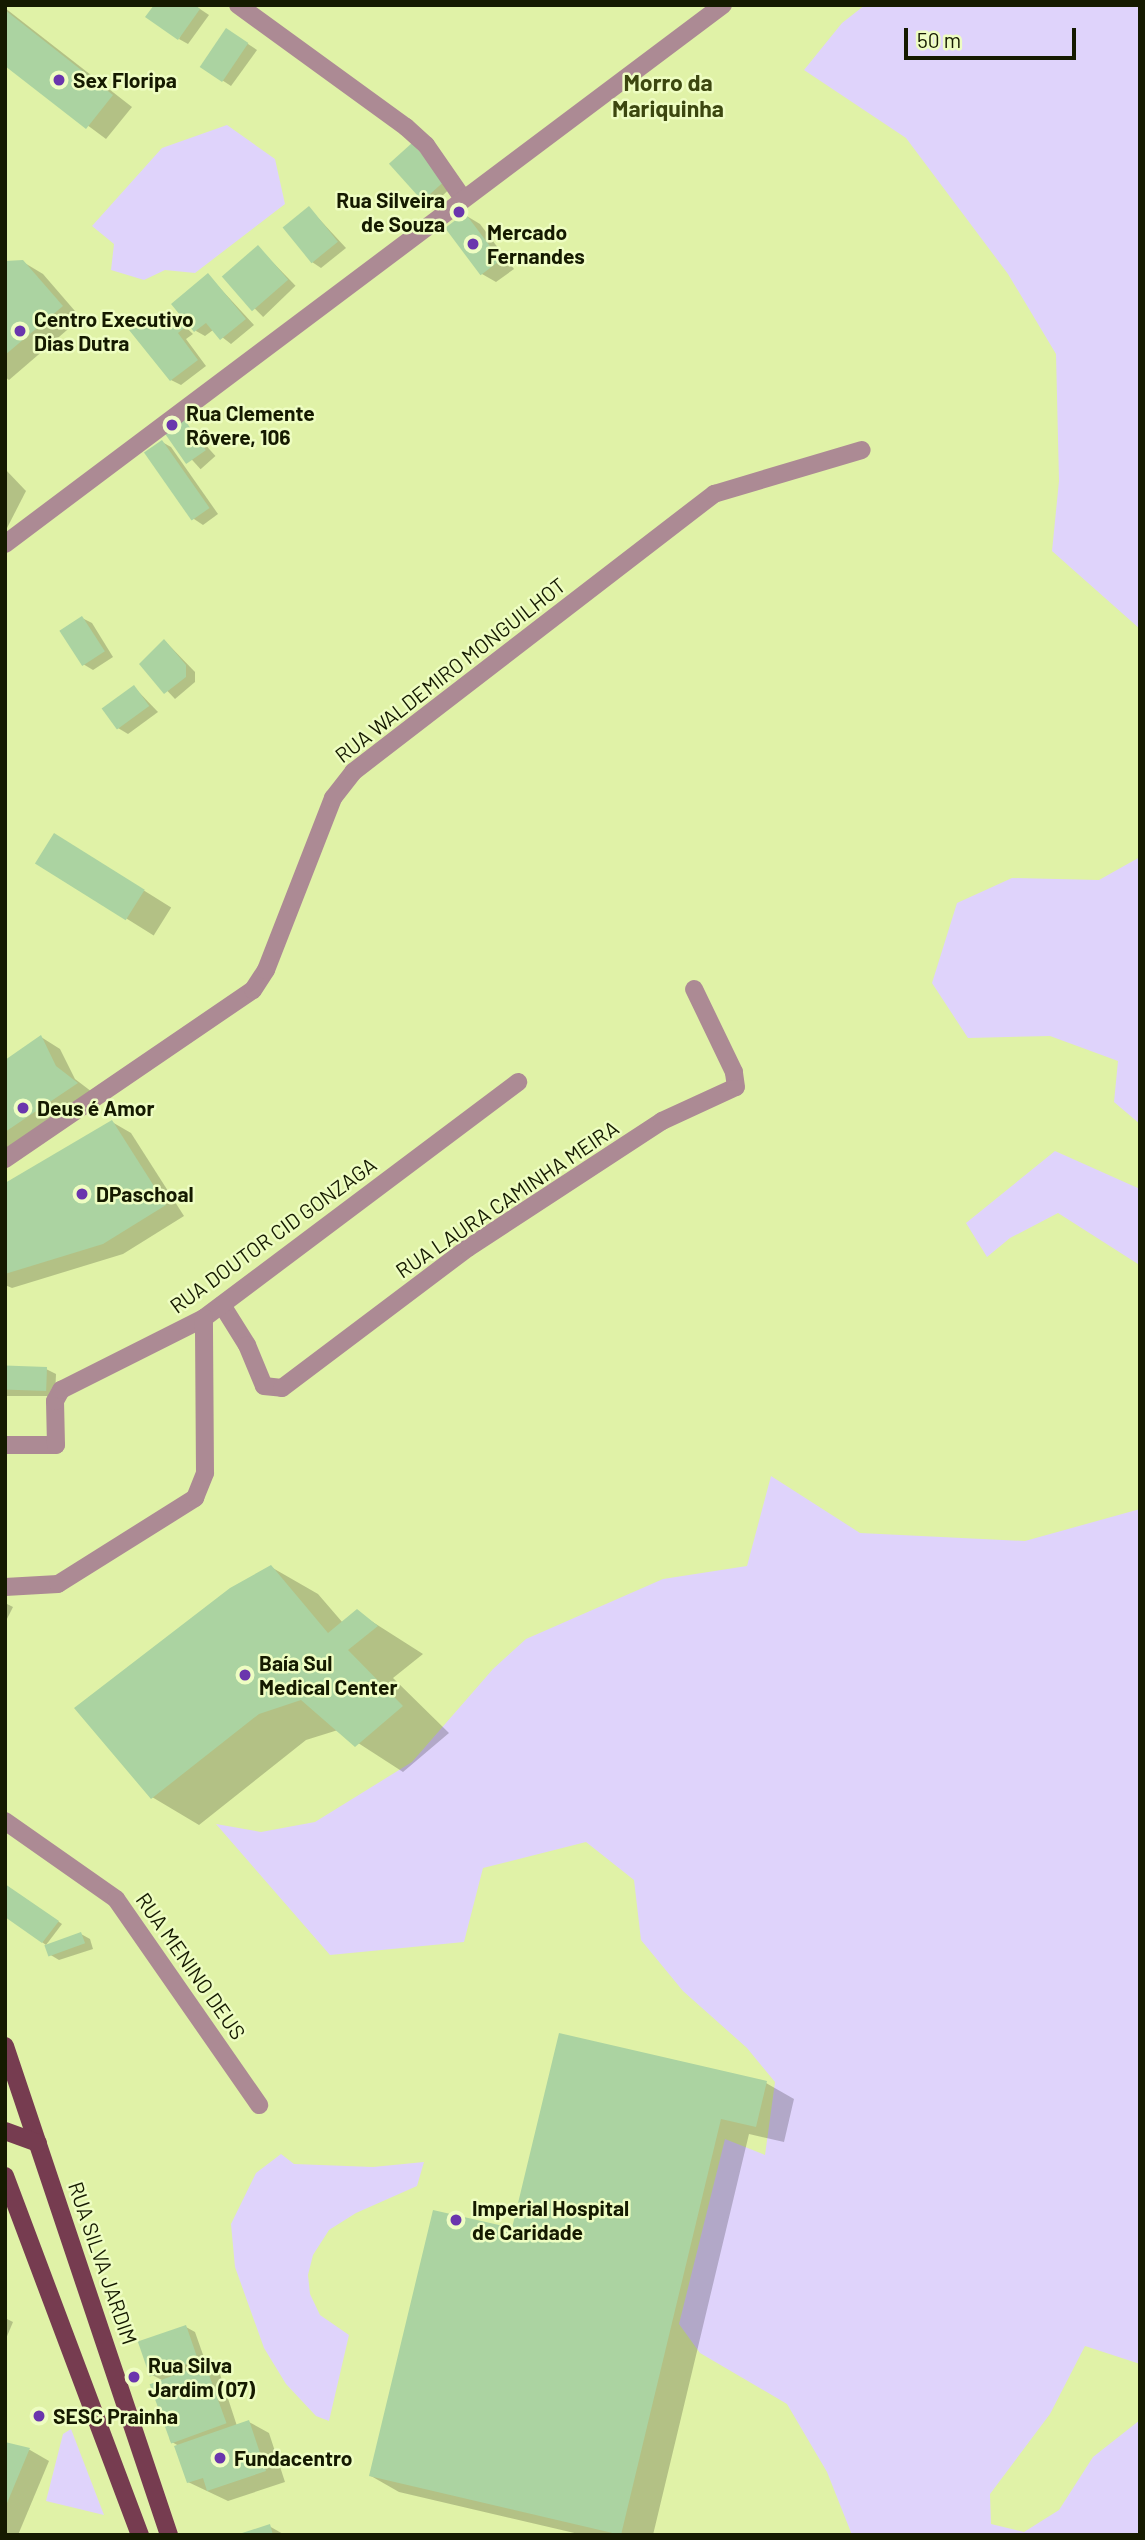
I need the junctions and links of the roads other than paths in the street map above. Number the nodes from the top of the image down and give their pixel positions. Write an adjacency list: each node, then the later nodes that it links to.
1 (238, 5): 3 (street)
2 (723, 5): 3 (street)
3 (462, 197): 5 (street)
4 (862, 450): 8 (street, RUA WALDEMIRO MONGUILHOT)
5 (5, 544)
6 (694, 989): 9 (street, RUA LAURA CAMINHA MEIRA)
7 (518, 1082): 9 (street, RUA DOUTOR CID GONZAGA)
8 (5, 1159)
9 (222, 1305): 10 (street, RUA DOUTOR CID GONZAGA)
10 (204, 1318): 11 (street, RUA DOUTOR CID GONZAGA); 12 (street)
11 (5, 1445)
12 (5, 1587)
13 (5, 1821): 15 (street, RUA MENINO DEUS)
14 (5, 1838): 15 (street, RUA MENINO DEUS)
15 (38, 1842): 17 (street, RUA MENINO DEUS)
16 (5, 2046): 19 (main road, RUA SILVA JARDIM)
17 (259, 2105)
18 (5, 2131): 19 (main road)
19 (38, 2143): 22 (main road, RUA SILVA JARDIM)
20 (5, 2176): 21 (main road)
21 (140, 2535)
22 (169, 2535)

